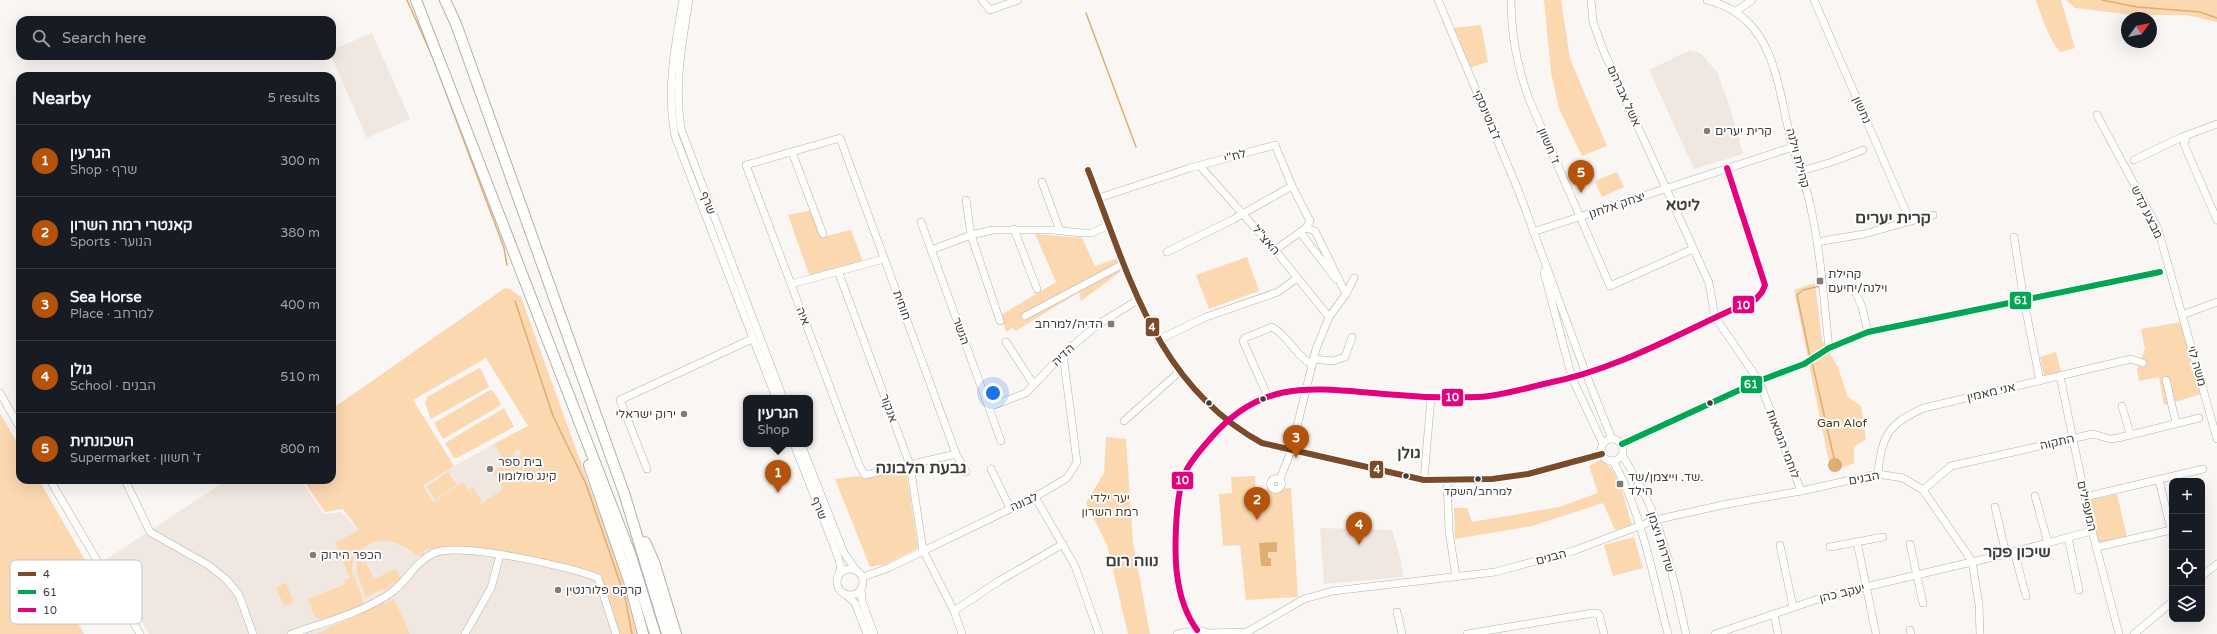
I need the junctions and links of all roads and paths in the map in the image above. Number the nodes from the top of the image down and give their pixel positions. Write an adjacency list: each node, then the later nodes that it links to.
1 (413, 0): 15 (highway)
2 (416, 0): 15 (highway)
3 (445, 0): 129 (highway)
4 (683, 0): 73 (street, שרף)
5 (690, 0): 91 (street, שרף)
6 (982, 0): 7 (street)
7 (1018, 0)
8 (1440, 0): 43 (street, ז'בוטינסקי)
9 (1511, 0): 34 (street, ז' חשוון)
10 (1591, 0): 29 (street, אשל אברהם)
11 (1707, 0): 14 (street, קהילת וילנה)
12 (1752, 0): 14 (street)
13 (1814, 0): 36 (street, נחשון)
14 (1736, 11): 19 (street, קהילת וילנה)
15 (429, 30): 65 (highway)
16 (2097, 115): 68 (street, מבצע קדש)
17 (2217, 124): 18 (street)
18 (2186, 137): 22 (street); 35 (street)
19 (1793, 148): 24 (street, יצחק אלחנן); 26 (street, קהילת וילנה)
20 (1863, 150): 26 (street)
21 (792, 152): 44 (street); 52 (street, חוחית); 58 (street, איה)
22 (2134, 160)
23 (1200, 166): 28 (street, לח"י); 30 (street, לח"י); 32 (street, האצ"ל)
24 (1727, 168): 29 (street, יצחק אלחנן); 67 (street)
25 (1088, 170): 30 (street)
26 (1801, 171): 47 (street, קהילת וילנה)
27 (1042, 182): 41 (street)
28 (1292, 186): 32 (street); 39 (street)
29 (1666, 188): 34 (street, יצחק אלחנן); 48 (street, אשל אברהם)
30 (1099, 198): 38 (street)
31 (966, 200): 45 (street)
32 (1242, 213): 50 (street, האצ"ל); 51 (street)
33 (1933, 215): 36 (street)
34 (1579, 218): 43 (street, יצחק אלחנן); 48 (street, ז' חשוון)
35 (2217, 220)
36 (1910, 221): 47 (street)
37 (921, 222): 49 (street, הנשר)
38 (1109, 225): 41 (street); 53 (street)
39 (1306, 228): 42 (street); 61 (street)
40 (1014, 229): 41 (street); 45 (street); 59 (street)
41 (1060, 231)
42 (1300, 232): 50 (street); 61 (street)
43 (1533, 232): 81 (street, ז'בוטינסקי); 83 (street, ז'בוטינסקי)
44 (823, 234)
45 (971, 235): 49 (street); 70 (street)
46 (2014, 237): 63 (street)
47 (1817, 242): 76 (street, קהילת וילנה)
48 (1693, 249): 67 (street, אשל אברהם)
49 (931, 250): 95 (street, הנשר)
50 (1275, 250): 56 (street, האצ"ל)
51 (1167, 252)
52 (884, 259): 54 (street); 111 (street, חוחית)
53 (1123, 264): 62 (street); 66 (street)
54 (838, 271): 58 (street); 115 (street, אנקור)
55 (2160, 272): 63 (street)
56 (1297, 278): 69 (street, האצ"ל); 74 (street)
57 (1354, 278): 61 (street)
58 (791, 284): 115 (street, איה)
59 (1036, 289)
60 (1855, 291): 71 (street)
61 (1346, 294): 69 (street)
62 (1138, 300): 74 (street); 77 (street, הדיה)
63 (2024, 301): 71 (street); 85 (street)
64 (2217, 302): 68 (street)
65 (537, 312): 181 (highway); 182 (highway)
66 (1026, 316)
67 (1715, 316): 81 (street); 86 (street, לוחמי הגטאות)
68 (2182, 316): 104 (street, משה לוי)
69 (1329, 317): 78 (street)
70 (1000, 321)
71 (1868, 332): 76 (street)
72 (1352, 337): 78 (street)
73 (752, 339): 90 (street, שרף); 116 (street)
74 (1158, 340): 80 (street)
75 (1006, 342): 87 (street)
76 (1829, 348): 86 (street)
77 (1063, 354): 87 (street, הדיה); 131 (street, לבונה)
78 (1313, 361): 88 (street); 93 (street)
79 (2143, 363): 82 (street, אני מאמין)
80 (1179, 372): 97 (street); 99 (street)
81 (1586, 374): 83 (street); 102 (street, ז'בוטינסקי)
82 (2060, 376): 85 (street, אני מאמין); 103 (street, המעפילים)
83 (1572, 378): 92 (street); 106 (street, ז'בוטינסקי)
84 (2166, 380): 100 (street)
85 (2040, 381): 120 (street, אני מאמין)
86 (1759, 382): 107 (street); 128 (street, לוחמי הגטאות)
87 (1034, 385): 95 (street, הדיה)
88 (1306, 389): 92 (street); 93 (street); 110 (street)
89 (0, 393): 98 (street)
90 (775, 395)
91 (782, 395)
92 (1430, 396): 122 (street)
93 (1268, 397): 97 (street)
94 (2122, 406): 101 (street)
95 (989, 407): 105 (street, הנשר)
96 (2199, 418): 100 (street, התקוה)
97 (1226, 420): 110 (street); 174 (street)
98 (16, 421)
99 (1124, 421)
100 (2176, 423): 101 (street, התקוה)
101 (2130, 434): 103 (street, התקוה)
102 (1612, 438): 106 (street); 107 (street)
103 (2073, 439): 127 (street, התקוה); 132 (street, המעפילים)
104 (2217, 439)
105 (1001, 441)
106 (1603, 444): 112 (street)
107 (1622, 444): 113 (street)
108 (795, 447): 157 (street, שרף)
109 (802, 447): 156 (street, שרף)
110 (1291, 451): 121 (street); 122 (street)
111 (956, 454): 115 (street); 119 (street, חוחית)
112 (1602, 454): 114 (street); 123 (street)
113 (1622, 455): 114 (street); 136 (street, שדרות ויצמן)
114 (1613, 461): 137 (street, שדרות ויצמן)
115 (910, 465): 149 (street, אנקור)
116 (648, 469)
117 (991, 469): 134 (street)
118 (2203, 470): 124 (street)
119 (966, 472)
120 (1878, 474): 127 (street, הבנים); 128 (street, הבנים)
121 (1280, 479)
122 (1424, 480): 123 (street)
123 (1447, 480): 161 (street)
124 (2159, 480): 132 (street); 135 (street)
125 (52, 484): 153 (street)
126 (127, 484): 177 (street)
127 (1923, 490): 154 (street)
128 (1801, 491): 136 (street, הבנים)
129 (624, 493): 183 (highway); 184 (highway)
130 (2035, 496): 143 (street)
131 (1035, 497): 134 (street, לבונה); 144 (street)
132 (2085, 497): 138 (street, המעפילים)
133 (1995, 507): 151 (street)
134 (1010, 508): 149 (street, לבונה)
135 (2169, 518)
136 (1655, 520): 137 (street, הבנים); 194 (street, שדרות ויצמן)
137 (1639, 528): 161 (street, הבנים); 193 (street, שדרות ויצמן)
138 (2092, 531): 141 (street, יעקב כהן); 148 (street, המעפילים)
139 (2169, 531): 148 (street)
140 (1883, 537): 142 (street)
141 (2068, 537): 143 (street, יעקב כהן); 164 (street)
142 (1857, 542): 147 (street); 162 (street)
143 (2048, 543): 150 (street, יעקב כהן)
144 (1063, 544): 170 (street); 188 (street)
145 (1780, 544): 169 (street)
146 (1910, 544): 159 (street)
147 (1830, 547)
148 (2097, 547): 199 (street, המעפילים)
149 (923, 550): 160 (street, לבונה); 170 (street, אנקור)
150 (2014, 552): 151 (street, יעקב כהן); 166 (street)
151 (2006, 554): 154 (street, יעקב כהן)
152 (500, 555): 178 (street); 179 (street); 180 (street)
153 (97, 560)
154 (1972, 561): 159 (street, יעקב כהן); 198 (street)
155 (2217, 564): 158 (street)
156 (856, 570): 157 (street); 160 (street)
157 (839, 573): 165 (street)
158 (2205, 574)
159 (1917, 575): 162 (street, יעקב כהן); 167 (street)
160 (863, 577): 163 (street)
161 (1456, 577): 175 (street, הבנים)
162 (1866, 587): 169 (street, יעקב כהן); 197 (street)
163 (861, 590): 165 (street); 186 (street)
164 (2079, 590)
165 (844, 594): 185 (street)
166 (2026, 596)
167 (1923, 603)
168 (2169, 605): 200 (street)
169 (1793, 607): 172 (street, יעקב כהן)
170 (954, 611): 187 (street, אנקור)
171 (1398, 612): 190 (street)
172 (1774, 614): 195 (street, יעקב כהן); 196 (street)
173 (134, 624): 176 (street)
174 (1197, 630): 175 (street, הבנים); 189 (street, הבנים)
175 (1247, 633)
176 (140, 634)
177 (253, 634)
178 (291, 634)
179 (465, 634)
180 (616, 634)
181 (643, 634)
182 (655, 634)
183 (667, 634)
184 (676, 634)
185 (867, 634)
186 (874, 634)
187 (962, 634)
188 (1099, 634)
189 (1177, 634)
190 (1402, 634)
191 (1467, 634): 192 (street)
192 (1604, 634)
193 (1668, 634)
194 (1686, 634)
195 (1716, 634)
196 (1778, 634)
197 (1876, 634)
198 (1980, 634)
199 (2119, 634)
200 (2134, 634)

